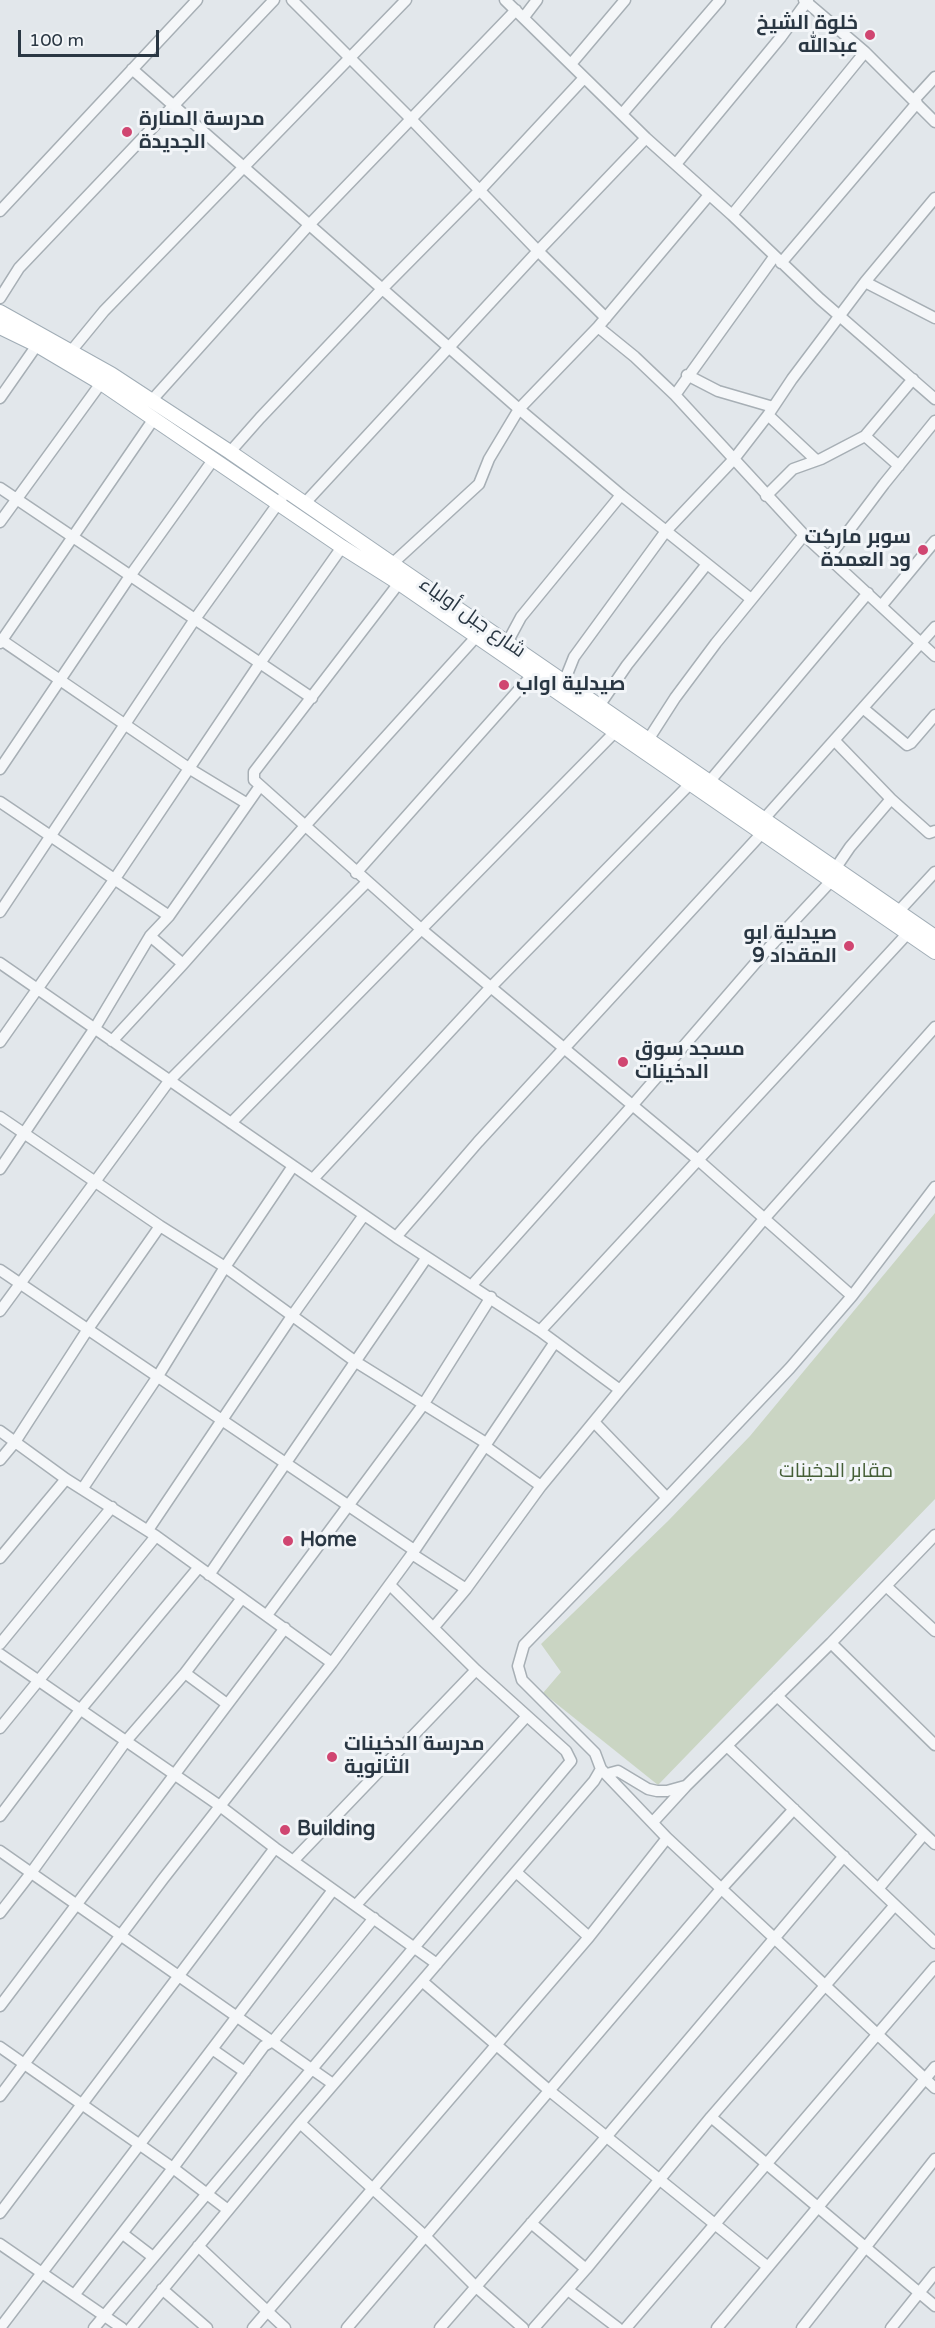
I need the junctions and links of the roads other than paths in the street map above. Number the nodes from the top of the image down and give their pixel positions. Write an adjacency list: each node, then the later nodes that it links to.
1 (197, 0): 14 (street)
2 (274, 0): 18 (street)
3 (292, 0): 12 (street)
4 (406, 0): 12 (street)
5 (505, 0): 10 (street)
6 (537, 0): 10 (street)
7 (625, 0): 13 (street)
8 (720, 0): 19 (street)
9 (806, 1): 11 (street); 23 (street)
10 (520, 13): 13 (street); 20 (street)
11 (865, 52): 17 (street); 29 (street)
12 (350, 57): 20 (street); 24 (street)
13 (571, 64): 16 (street)
14 (132, 69): 18 (street); 28 (street)
15 (935, 77): 17 (street)
16 (584, 78): 19 (street); 25 (street)
17 (915, 102): 21 (street); 32 (street)
18 (173, 107): 24 (street); 35 (street)
19 (622, 114): 22 (street)
20 (410, 118): 25 (street); 30 (street)
21 (935, 122)
22 (646, 138): 23 (street); 31 (street)
23 (676, 164): 26 (street)
24 (243, 167): 30 (street); 44 (street)
25 (480, 190): 31 (street); 34 (street)
26 (708, 195): 29 (street); 39 (street)
27 (935, 198): 33 (street)
28 (0, 212)
29 (732, 215): 32 (street)
30 (309, 225): 34 (street); 51 (street)
31 (538, 251): 39 (street); 43 (street)
32 (778, 260): 37 (street); 45 (street)
33 (865, 282): 37 (street); 38 (street)
34 (382, 288): 43 (street); 57 (street)
35 (0, 298)
36 (0, 312): 44 (main road, شارع جبل أولياء)
37 (839, 316): 46 (street); 53 (street)
38 (934, 316)
39 (606, 318): 41 (street)
40 (0, 327): 42 (main road, شارع جبل أولياء)
41 (598, 327): 48 (street); 52 (street)
42 (37, 345): 47 (main road, شارع جبل أولياء); 49 (street)
43 (449, 346): 52 (street); 68 (street)
44 (72, 350): 51 (main road, شارع جبل أولياء)
45 (687, 375): 48 (street); 53 (street)
46 (913, 379): 50 (street); 56 (street)
47 (101, 383): 54 (main road, شارع جبل أولياء); 66 (street)
48 (675, 395): 58 (street)
49 (0, 398)
50 (935, 399)
51 (152, 400): 57 (main road, شارع جبل أولياء)
52 (519, 409): 64 (street); 76 (street)
53 (771, 411): 58 (street); 60 (street)
54 (153, 420): 59 (main road, شارع جبل أولياء); 72 (street)
55 (935, 421): 61 (street)
56 (865, 436): 60 (street); 61 (street)
57 (230, 452): 63 (main road, شارع جبل أولياء)
58 (734, 459): 65 (street); 70 (street)
59 (213, 460): 67 (main road, شارع جبل أولياء); 78 (street)
60 (816, 460): 65 (street)
61 (899, 466): 75 (street)
62 (0, 488): 66 (street)
63 (287, 490): 67 (street); 68 (main road, شارع جبل أولياء)
64 (621, 495): 70 (street); 87 (street)
65 (766, 496): 71 (street)
66 (16, 499): 69 (street); 72 (street)
67 (278, 503): 74 (main road, شارع جبل أولياء); 83 (street)
68 (305, 503): 76 (main road, شارع جبل أولياء)
69 (0, 522)
70 (666, 531): 77 (street); 93 (street)
71 (804, 534): 75 (street); 81 (street)
72 (72, 538): 78 (street); 86 (street)
73 (935, 541): 82 (street)
74 (342, 547): 79 (main road, شارع جبل أولياء); 90 (street)
75 (829, 557): 80 (street)
76 (393, 564): 87 (main road, شارع جبل أولياء)
77 (707, 564): 81 (street); 95 (street)
78 (130, 576): 83 (street); 92 (street)
79 (399, 584): 85 (main road, شارع جبل أولياء); 94 (street)
80 (868, 593): 82 (street); 105 (street)
81 (751, 599): 100 (street)
82 (882, 605): 88 (street)
83 (195, 619): 90 (street); 98 (street)
84 (935, 627): 88 (street)
85 (476, 637): 91 (main road, شارع جبل أولياء); 112 (street)
86 (1, 641): 92 (street)
87 (507, 643): 93 (main road, شارع جبل أولياء)
88 (921, 643): 89 (street); 96 (street)
89 (935, 656)
90 (260, 663): 94 (street); 104 (street)
91 (532, 675): 99 (main road, شارع جبل أولياء); 116 (street)
92 (59, 680): 98 (street); 103 (street)
93 (564, 682): 95 (main road, شارع جبل أولياء)
94 (312, 698): 107 (street)
95 (599, 706): 100 (main road, شارع جبل أولياء)
96 (864, 708): 97 (street); 101 (street)
97 (935, 715)
98 (124, 725): 104 (street); 114 (street)
99 (615, 732): 102 (main road, شارع جبل أولياء); 123 (street)
100 (648, 740): 102 (main road, شارع جبل أولياء)
101 (835, 741): 108 (street); 111 (street)
102 (668, 761): 105 (main road, شارع جبل أولياء); 106 (main road, شارع جبل أولياء)
103 (0, 769)
104 (190, 769): 110 (street); 118 (street)
105 (709, 782): 111 (main road, شارع جبل أولياء)
106 (690, 784): 111 (main road, شارع جبل أولياء); 131 (street)
107 (260, 786): 110 (street); 112 (street)
108 (891, 799): 113 (street); 117 (street)
109 (0, 802): 114 (street)
110 (246, 803): 122 (street)
111 (763, 826): 117 (main road, شارع جبل أولياء); 136 (street)
112 (304, 827): 116 (street); 129 (street)
113 (935, 831)
114 (52, 836): 118 (street); 120 (street)
115 (935, 872): 121 (street)
116 (356, 873): 119 (street)
117 (834, 875): 121 (main road, شارع جبل أولياء); 124 (main road, شارع جبل أولياء); 138 (street)
118 (114, 880): 122 (street); 130 (street)
119 (367, 882): 123 (street); 137 (street)
120 (0, 912)
121 (898, 912): 126 (main road, شارع جبل أولياء)
122 (169, 916): 125 (street)
123 (421, 929): 131 (street); 140 (street)
124 (908, 933): 127 (main road, شارع جبل أولياء); 142 (street)
125 (150, 936): 129 (street); 133 (street)
126 (935, 937)
127 (935, 952)
128 (0, 963): 130 (street)
129 (183, 964): 135 (street)
130 (36, 988): 133 (street); 134 (street)
131 (490, 988): 136 (street); 145 (street)
132 (935, 1027): 149 (street)
133 (95, 1028): 135 (street); 141 (street)
134 (0, 1041)
135 (112, 1041): 137 (street)
136 (564, 1050): 138 (street); 151 (street)
137 (169, 1081): 140 (street); 146 (street)
138 (631, 1107): 142 (street); 156 (street)
139 (0, 1117): 141 (street)
140 (231, 1123): 143 (street)
141 (23, 1133): 144 (street); 146 (street)
142 (697, 1159): 149 (street); 162 (street)
143 (293, 1166): 145 (street); 153 (street)
144 (0, 1169)
145 (313, 1179): 148 (street)
146 (95, 1182): 150 (street); 155 (street)
147 (935, 1186): 157 (street)
148 (364, 1215): 151 (street); 160 (street)
149 (764, 1219): 157 (street); 166 (street)
150 (160, 1226): 153 (street); 161 (street)
151 (396, 1237): 152 (street)
152 (427, 1257): 156 (street); 164 (street)
153 (225, 1267): 160 (street); 165 (street)
154 (0, 1270): 155 (street)
155 (20, 1284): 159 (street); 161 (street)
156 (472, 1285): 158 (street)
157 (852, 1296): 178 (street)
158 (491, 1297): 162 (street); 167 (street)
159 (0, 1311)
160 (292, 1316): 164 (street); 168 (street)
161 (88, 1329): 165 (street); 171 (street)
162 (540, 1331): 163 (street)
163 (555, 1342): 166 (street); 172 (street)
164 (356, 1362): 167 (street); 174 (street)
165 (158, 1376): 168 (street); 177 (street)
166 (620, 1390): 169 (street)
167 (423, 1405): 172 (street); 179 (street)
168 (222, 1422): 174 (street); 181 (street)
169 (595, 1423): 176 (street); 178 (street)
170 (0, 1431): 171 (street)
171 (15, 1442): 173 (street); 175 (street)
172 (485, 1445): 176 (street); 183 (street)
173 (0, 1460)
174 (287, 1464): 179 (street); 186 (street)
175 (66, 1479): 177 (street); 184 (street)
176 (542, 1486): 189 (street)
177 (83, 1488): 180 (street)
178 (667, 1498): 210 (street)
179 (350, 1505): 183 (street); 191 (street)
180 (112, 1507): 181 (street); 196 (street)
181 (152, 1533): 185 (street); 201 (street)
182 (935, 1535): 188 (street)
183 (413, 1552): 187 (street); 189 (street)
184 (0, 1558)
185 (199, 1567): 186 (street); 204 (street)
186 (209, 1575): 190 (street)
187 (390, 1585): 192 (street); 198 (street)
188 (886, 1586): 194 (street); 195 (street)
189 (466, 1589): 192 (street)
190 (242, 1598): 191 (street); 200 (street)
191 (267, 1615): 193 (street)
192 (434, 1627): 199 (street)
193 (285, 1628): 198 (street); 203 (street)
194 (935, 1631)
195 (831, 1643): 202 (street); 208 (street)
196 (0, 1644)
197 (0, 1653): 201 (street)
198 (332, 1663): 213 (street)
199 (476, 1670): 205 (street); 223 (street)
200 (185, 1672): 203 (street); 207 (street)
201 (39, 1680): 204 (street); 206 (street)
202 (777, 1696): 209 (street); 217 (street)
203 (227, 1704): 211 (street)
204 (80, 1710): 207 (street); 215 (street)
205 (526, 1717): 230 (street); 238 (street)
206 (0, 1728)
207 (126, 1741): 211 (street); 225 (street)
208 (935, 1745)
209 (727, 1746): 212 (street); 214 (street)
210 (604, 1771): 212 (street); 216 (street); 224 (street)
211 (172, 1775): 213 (street); 229 (street)
212 (686, 1786): 216 (street)
213 (220, 1806): 220 (street); 234 (street)
214 (794, 1809): 222 (street); 226 (street)
215 (0, 1816)
216 (653, 1822): 218 (street)
217 (924, 1834): 219 (street); 227 (street)
218 (668, 1838): 226 (street); 235 (street)
219 (935, 1844)
220 (274, 1848): 223 (street); 241 (street)
221 (0, 1851): 225 (street)
222 (844, 1856): 227 (street); 236 (street)
223 (293, 1861): 228 (street)
224 (516, 1872): 235 (street); 239 (street)
225 (31, 1873): 229 (street); 232 (street)
226 (722, 1889): 236 (street); 258 (street)
227 (878, 1889): 231 (street)
228 (333, 1890): 230 (street); 245 (street)
229 (75, 1904): 234 (street); 244 (street)
230 (356, 1905): 233 (street)
231 (895, 1905): 237 (street); 243 (street)
232 (0, 1912)
233 (374, 1918): 238 (street); 247 (street)
234 (120, 1937): 241 (street); 251 (street)
235 (590, 1937): 248 (street)
236 (775, 1938): 243 (street); 263 (street)
237 (934, 1940)
238 (414, 1946): 239 (street); 253 (street)
239 (437, 1964): 242 (street)
240 (935, 1967): 246 (street)
241 (177, 1975): 245 (street); 260 (street)
242 (422, 1981): 248 (street); 256 (street)
243 (825, 1985): 246 (street); 261 (street)
244 (0, 2006)
245 (237, 2016): 247 (street); 250 (street)
246 (878, 2036): 255 (street); 266 (street)
247 (273, 2041): 253 (street); 254 (street)
248 (498, 2045): 258 (street); 269 (street)
249 (0, 2047): 251 (street)
250 (212, 2049): 254 (street); 264 (street)
251 (25, 2064): 259 (street); 260 (street)
252 (935, 2067): 255 (street)
253 (312, 2069): 256 (street); 270 (street)
254 (245, 2072): 267 (street)
255 (925, 2079): 257 (street); 271 (street)
256 (333, 2084): 262 (street)
257 (935, 2088)
258 (551, 2091): 263 (street); 277 (street)
259 (0, 2096)
260 (82, 2104): 264 (street); 273 (street)
261 (711, 2117): 266 (street); 268 (street)
262 (300, 2123): 269 (street); 272 (street)
263 (607, 2136): 268 (street); 274 (street)
264 (138, 2144): 267 (street); 284 (street)
265 (935, 2159): 280 (street)
266 (767, 2165): 271 (street); 275 (street)
267 (173, 2168): 270 (street); 276 (street)
268 (660, 2180): 275 (street); 283 (street)
269 (371, 2189): 277 (street); 292 (street)
270 (207, 2193): 272 (street); 281 (street)
271 (817, 2206): 280 (street); 282 (street)
272 (228, 2210): 279 (street)
273 (0, 2212)
274 (531, 2223): 283 (street); 286 (street)
275 (716, 2225): 282 (street); 306 (street)
276 (123, 2234): 281 (street); 290 (street)
277 (425, 2236): 286 (street); 301 (street)
278 (0, 2244): 284 (street)
279 (198, 2246): 287 (street); 292 (street)
280 (865, 2247): 289 (street); 308 (street)
281 (153, 2257): 293 (street)
282 (768, 2267): 307 (street)
283 (586, 2269): 288 (street)
284 (42, 2273): 290 (street); 294 (street)
285 (935, 2273): 289 (street)
286 (475, 2286): 302 (street); 303 (street)
287 (162, 2289): 297 (street); 298 (street)
288 (568, 2290): 304 (street); 305 (street)
289 (920, 2292): 291 (street); 309 (street)
290 (75, 2294): 293 (street)
291 (935, 2306)
292 (267, 2310): 299 (street); 300 (street)
293 (104, 2316): 295 (street); 296 (street)
294 (0, 2328)
295 (94, 2328)
296 (122, 2328)
297 (131, 2328)
298 (207, 2328)
299 (253, 2328)
300 (285, 2328)
301 (347, 2328)
302 (440, 2328)
303 (523, 2328)
304 (534, 2328)
305 (618, 2328)
306 (626, 2328)
307 (717, 2328)
308 (802, 2328)
309 (891, 2328)

